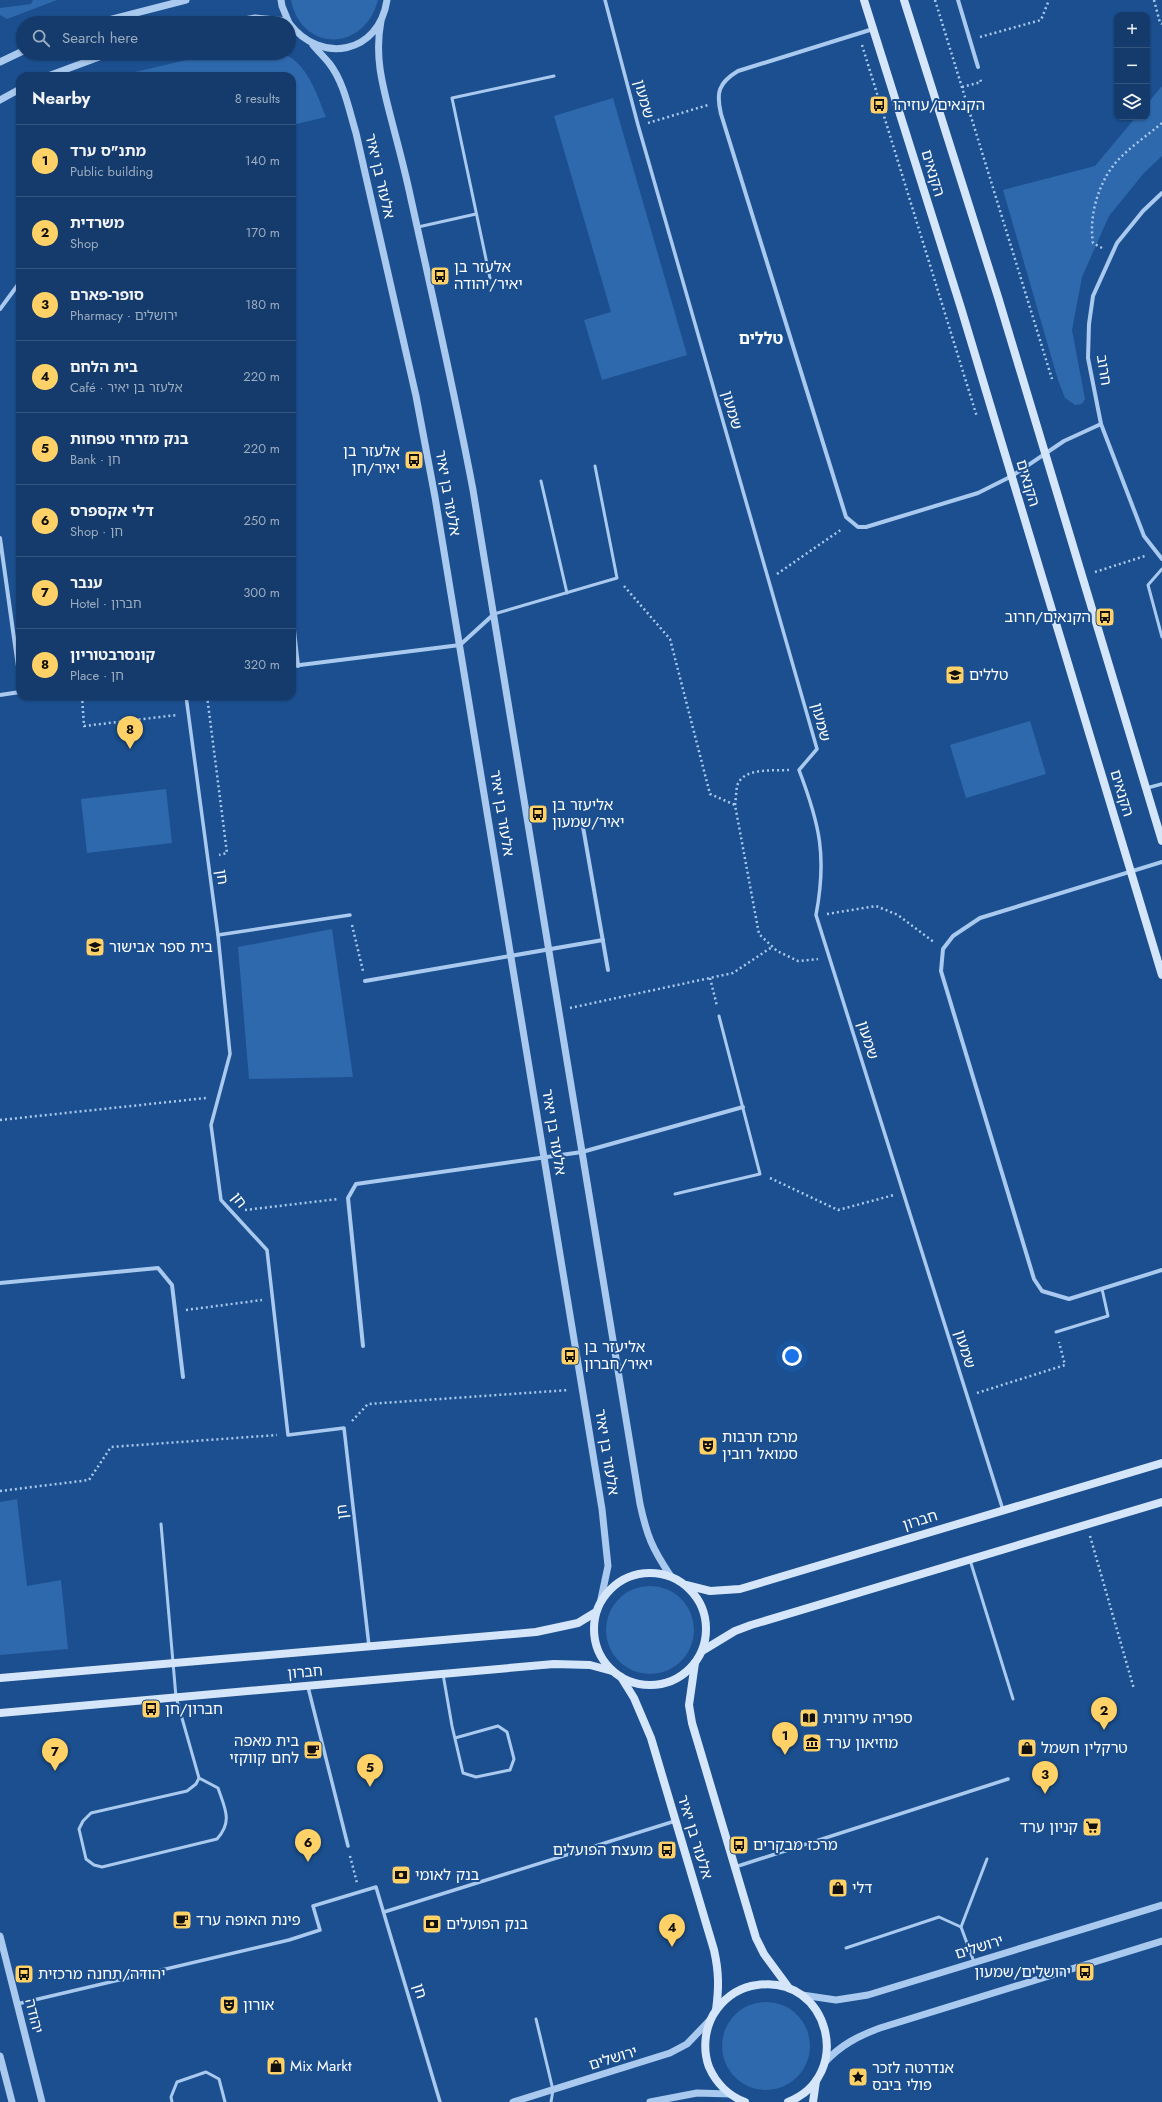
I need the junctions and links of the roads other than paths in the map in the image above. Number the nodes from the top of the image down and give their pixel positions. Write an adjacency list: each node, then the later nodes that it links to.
1 (186, 0): 8 (street)
2 (281, 0): 9 (street)
3 (387, 0): 10 (street, אלעזר בן יאיר)
4 (605, 0): 74 (street, שמעון)
5 (864, 0): 11 (main road, הקנאים)
6 (904, 0): 29 (main road, הקנאים)
7 (958, 0): 17 (street)
8 (124, 16)
9 (286, 16)
10 (381, 21): 13 (street); 24 (street, אלעזר בן יאיר)
11 (874, 28): 31 (main road, הקנאים); 31 (street)
12 (296, 32): 13 (street)
13 (313, 45): 40 (street, אלעזר בן יאיר)
14 (16, 54): 16 (street)
15 (91, 60): 18 (street)
16 (0, 62)
17 (978, 67)
18 (59, 72)
19 (554, 76): 23 (lane)
20 (16, 91): 21 (street)
21 (0, 100)
22 (1162, 193): 28 (street, חרוב)
23 (476, 214): 24 (lane); 25 (lane)
24 (417, 228): 38 (street, אלעזר בן יאיר)
25 (490, 278)
26 (16, 288): 27 (street)
27 (0, 310)
28 (1101, 424): 29 (street); 34 (street, חרוב)
29 (1045, 453): 31 (street); 48 (main road, הקנאים)
30 (595, 466): 37 (lane)
31 (1012, 476): 52 (main road, הקנאים)
32 (541, 481): 37 (lane)
33 (0, 538): 36 (street)
34 (1162, 559)
35 (1162, 569): 39 (lane)
36 (2, 573): 42 (street)
37 (567, 593): 38 (lane)
38 (494, 614): 40 (street); 56 (street, אלעזר בן יאיר)
39 (1162, 637)
40 (460, 645): 43 (street); 57 (street, אלעזר בן יאיר)
41 (296, 648): 43 (street)
42 (16, 657)
43 (298, 666)
44 (16, 693): 45 (street)
45 (0, 695)
46 (186, 700): 54 (street, חן)
47 (1162, 784): 48 (street)
48 (1146, 788): 50 (main road, הקנאים)
49 (583, 827): 55 (street)
50 (1162, 841)
51 (1162, 862): 52 (street)
52 (1130, 870): 59 (main road, הקנאים); 68 (street)
53 (350, 914): 54 (street)
54 (218, 935): 81 (street, חן)
55 (603, 940): 56 (street); 58 (street)
56 (549, 950): 57 (street); 63 (street, אלעזר בן יאיר)
57 (511, 957): 60 (street); 64 (street, אלעזר בן יאיר)
58 (608, 970)
59 (1162, 975)
60 (365, 981)
61 (720, 1016): 62 (lane)
62 (743, 1107): 63 (street); 65 (lane)
63 (582, 1152): 64 (street); 77 (street, אלעזר בן יאיר)
64 (544, 1156): 70 (street); 79 (street, אלעזר בן יאיר)
65 (675, 1194)
66 (1162, 1270): 68 (street)
67 (0, 1283): 71 (street)
68 (1102, 1289): 69 (lane)
69 (1056, 1332)
70 (363, 1346)
71 (183, 1377)
72 (1162, 1463): 74 (main road, חברון)
73 (1162, 1502): 76 (main road)
74 (1003, 1510): 78 (main road, חברון)
75 (161, 1524): 83 (lane)
76 (970, 1560): 82 (main road); 91 (lane)
77 (670, 1576): 78 (main road); 79 (main road)
78 (686, 1585): 82 (main road)
79 (601, 1599): 80 (main road)
80 (596, 1612): 81 (main road, חברון); 85 (main road)
81 (370, 1646): 83 (main road, חברון)
82 (702, 1651): 84 (main road)
83 (173, 1663): 87 (main road, חברון); 90 (lane)
84 (695, 1663): 88 (main road); 99 (main road, אלעזר בן יאיר)
85 (612, 1671): 86 (main road, חברון); 88 (main road)
86 (443, 1674): 89 (main road, חברון); 93 (lane)
87 (0, 1678)
88 (621, 1678): 96 (main road, אלעזר בן יאיר)
89 (308, 1686): 90 (main road, חברון); 97 (street)
90 (176, 1697): 92 (main road, חברון); 94 (lane)
91 (1013, 1699)
92 (0, 1713)
93 (455, 1738): 93 (lane)
94 (199, 1778): 94 (lane)
95 (1008, 1779): 99 (street)
96 (675, 1820): 101 (street); 110 (main road, אלעזר בן יאיר)
97 (348, 1846)
98 (986, 1859): 102 (lane)
99 (735, 1867): 107 (main road, אלעזר בן יאיר)
100 (1162, 1905): 106 (street, ירושלים)
101 (384, 1912): 109 (street, חן); 122 (street, חן)
102 (961, 1927): 105 (lane); 106 (lane)
103 (0, 1936): 109 (street, יהודה)
104 (1162, 1943): 114 (street)
105 (846, 1948)
106 (974, 1962): 108 (street, ירושלים)
107 (789, 1988): 108 (main road); 110 (main road)
108 (802, 1995): 114 (main road)
109 (17, 2004): 119 (street, יהודה)
110 (716, 2010): 112 (main road)
111 (536, 2019): 116 (lane)
112 (711, 2020): 116 (street, ירושלים); 117 (main road)
113 (0, 2056): 118 (street)
114 (825, 2062): 115 (main road)
115 (817, 2079): 127 (main road); 128 (main road)
116 (553, 2090): 123 (street, ירושלים); 124 (lane)
117 (730, 2094): 125 (street); 126 (main road)
118 (12, 2102)
119 (42, 2102)
120 (172, 2102): 121 (lane)
121 (225, 2102)
122 (440, 2102)
123 (513, 2102)
124 (551, 2102)
125 (650, 2102)
126 (743, 2102)
127 (788, 2102)
128 (814, 2102)

